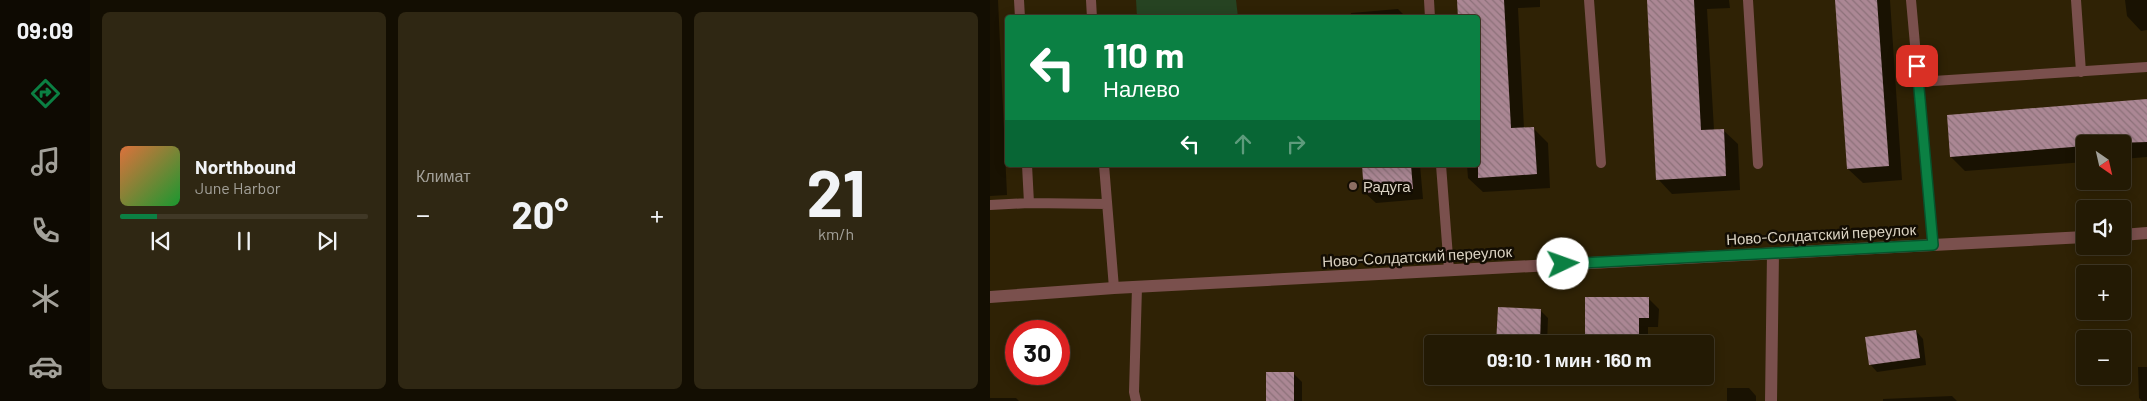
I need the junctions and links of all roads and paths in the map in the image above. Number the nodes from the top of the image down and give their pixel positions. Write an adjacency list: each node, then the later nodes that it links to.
1 (1019, 0): 8 (lane)
2 (1091, 0): 9 (lane)
3 (1428, 0): 10 (lane)
4 (1589, 0): 14 (lane)
5 (1748, 0): 15 (lane)
6 (1911, 0): 13 (lane)
7 (2076, 0): 12 (lane)
8 (1020, 15)
9 (1092, 15)
10 (1430, 15)
11 (2147, 67): 12 (lane)
12 (2081, 72): 13 (lane)
13 (1918, 82): 25 (lane)
14 (1600, 164)
15 (1758, 164)
16 (1027, 167): 19 (lane)
17 (1104, 167): 20 (lane)
18 (1441, 167): 27 (lane)
19 (1029, 203): 20 (lane); 21 (lane)
20 (1107, 204): 29 (lane)
21 (990, 205)
22 (2147, 233): 23 (street)
23 (2131, 234)
24 (2076, 237): 25 (street, Ново-Солдатский переулок)
25 (1933, 245): 26 (street, Ново-Солдатский переулок)
26 (1773, 253): 27 (street, Ново-Солдатский переулок); 32 (street)
27 (1449, 270): 28 (street, Ново-Солдатский переулок)
28 (1137, 287): 29 (street, Ново-Солдатский переулок); 31 (lane)
29 (1114, 288): 30 (street, Ново-Солдатский переулок)
30 (990, 297)
31 (1136, 401)
32 (1772, 401)

